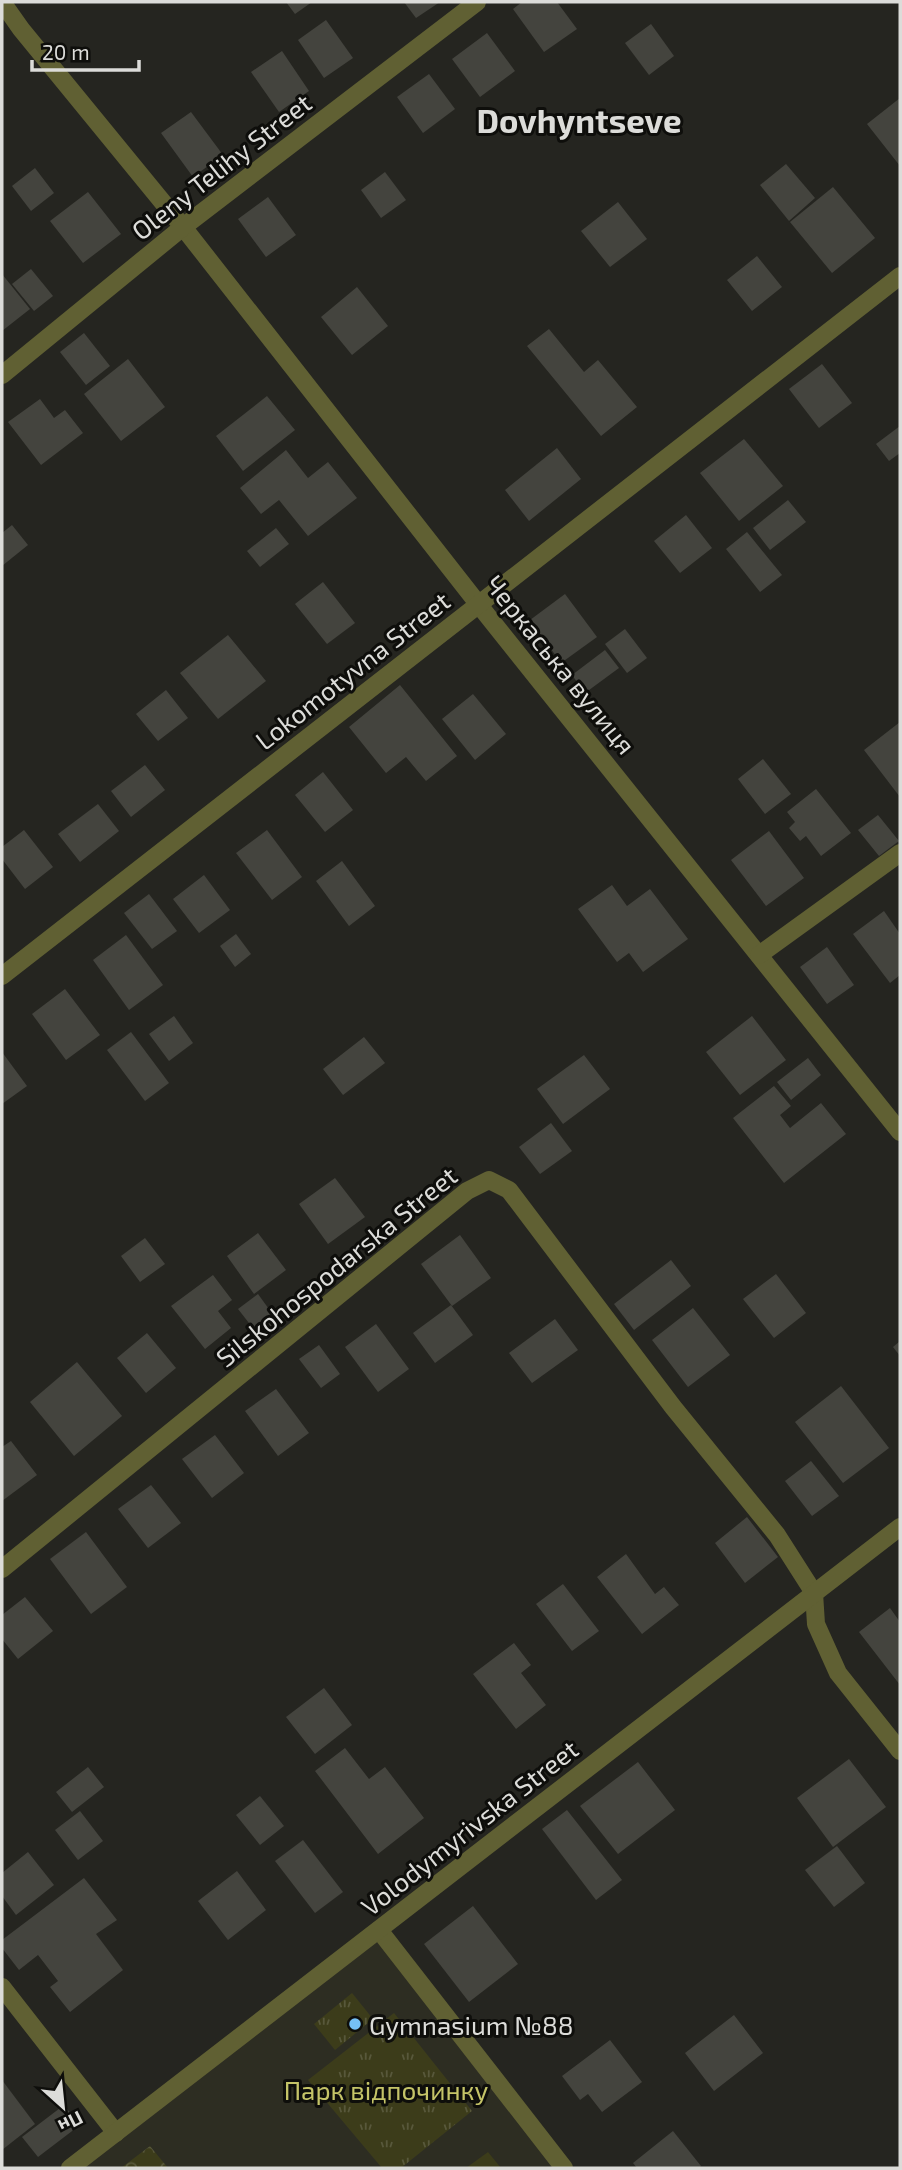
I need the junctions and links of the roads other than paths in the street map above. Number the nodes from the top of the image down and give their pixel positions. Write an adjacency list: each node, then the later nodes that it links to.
1 (2, 2): 3 (street, Черкаська вулиця)
2 (477, 2): 3 (street, Oleny Telihy Street)
3 (183, 227): 5 (street, Oleny Telihy Street); 6 (street, Черкаська вулиця)
4 (900, 276): 6 (street, Lokomotyvna Street)
5 (2, 375)
6 (479, 605): 8 (street, Черкаська вулиця); 9 (street, Lokomotyvna Street)
7 (900, 853): 8 (street)
8 (759, 955): 10 (street, Черкаська вулиця)
9 (2, 976)
10 (900, 1132)
11 (900, 1527): 13 (street, Volodymyrivska Street)
12 (2, 1569): 13 (street, Silskohospodarska Street)
13 (814, 1593): 14 (street); 15 (street, Volodymyrivska Street)
14 (900, 1751)
15 (379, 1930): 17 (street, Volodymyrivska Street); 19 (street)
16 (2, 1987): 17 (street)
17 (116, 2133): 18 (street, Volodymyrivska Street)
18 (70, 2168)
19 (564, 2168)

